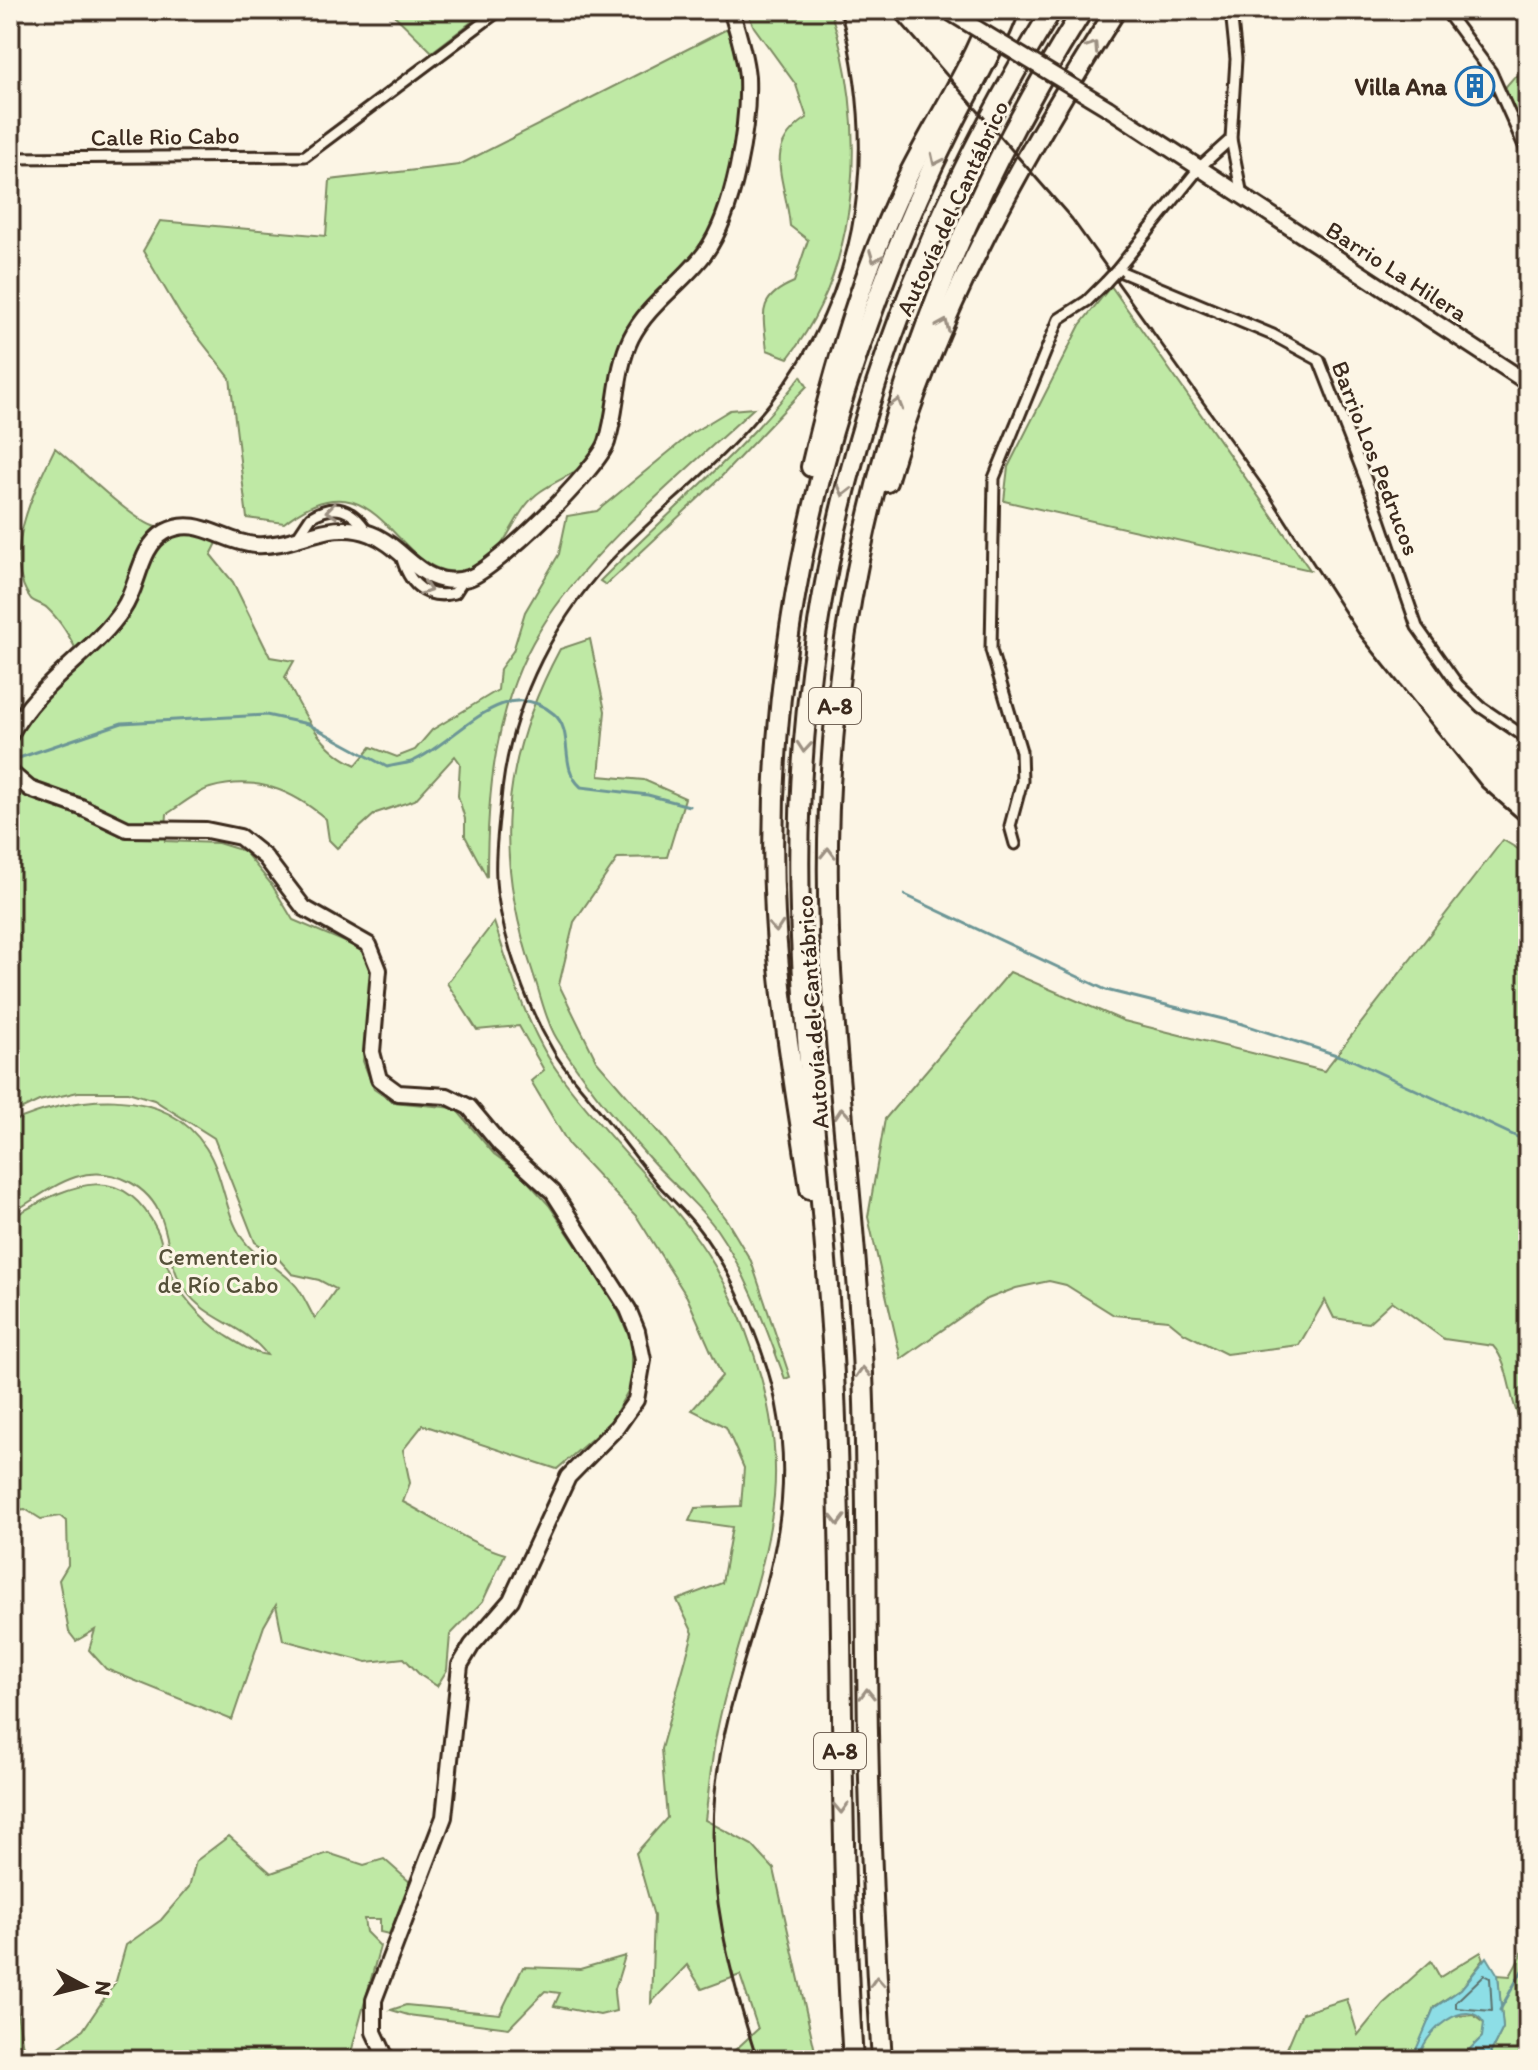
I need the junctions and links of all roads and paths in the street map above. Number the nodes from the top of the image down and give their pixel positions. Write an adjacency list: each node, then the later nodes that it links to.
1 (500, 10): 15 (street, Calle Rio Cabo)
2 (731, 10): 20 (street)
3 (992, 10): 25 (highway, one-way to 25)
4 (1009, 10): 12 (highway)
5 (1020, 10): 12 (highway)
6 (1052, 10): 26 (highway, Autovía del Cantábrico / A-8, one-way to 26)
7 (1083, 10): 23 (highway, Autovía del Cantábrico / A-8, one-way to 7)
8 (1116, 10): 23 (highway, one-way to 8)
9 (1231, 10): 13 (street)
10 (1445, 10): 14 (street)
11 (949, 11): 16 (street, Barrio La Hilera, bridge)
12 (971, 90): 25 (highway, one-way to 25)
13 (1231, 139): 16 (street); 17 (street)
14 (1528, 155)
15 (10, 158)
16 (1201, 166): 17 (street, Barrio La Hilera); 18 (street)
17 (1242, 195): 19 (street, Barrio La Hilera)
18 (1117, 270): 21 (street, Barrio Los Pedrucos); 24 (street, bridge)
19 (1528, 383)
20 (10, 735)
21 (1528, 739)
22 (11, 774): 27 (street)
23 (829, 808): 29 (highway, Autovía del Cantábrico / A-8, one-way to 23)
24 (1015, 844)
25 (774, 850): 26 (highway, one-way to 26)
26 (837, 1442): 28 (highway, Autovía del Cantábrico / A-8, one-way to 28)
27 (387, 2060)
28 (853, 2060)
29 (882, 2060)

